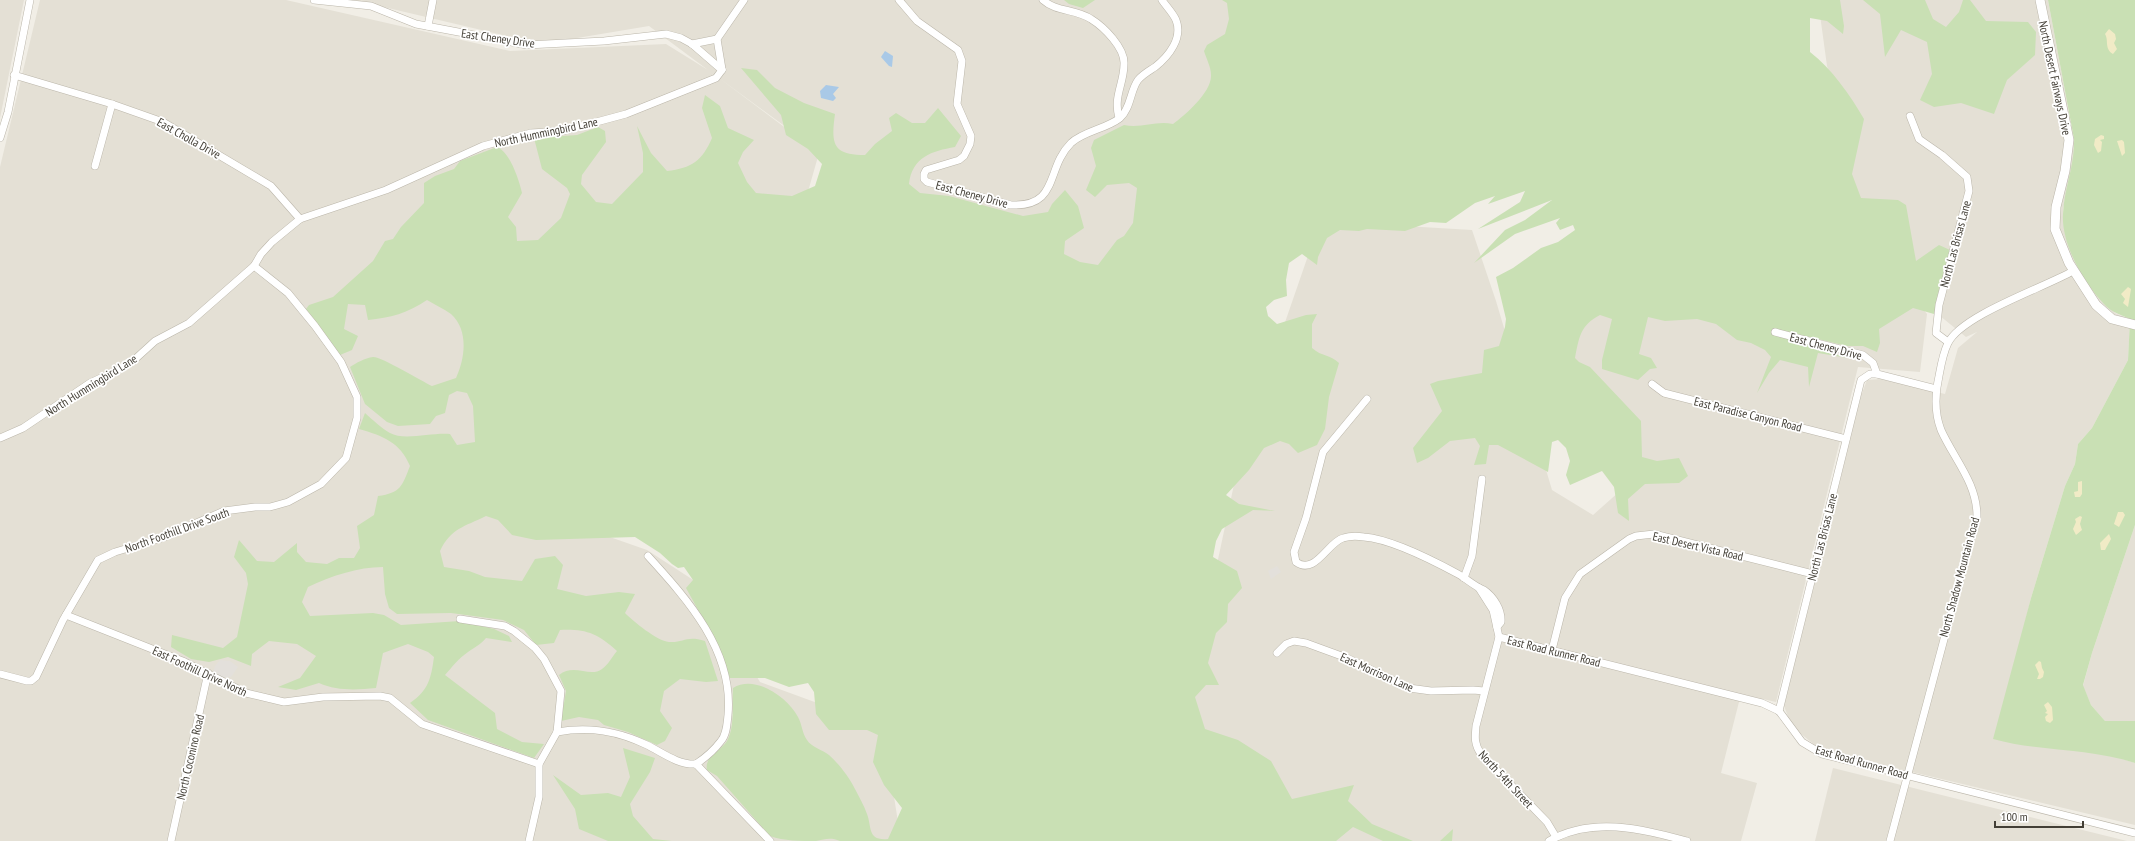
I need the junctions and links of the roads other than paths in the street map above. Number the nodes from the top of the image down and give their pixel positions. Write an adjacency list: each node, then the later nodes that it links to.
1 (30, 0): 13 (street)
2 (314, 0): 9 (street, East Cheney Drive)
3 (434, 0): 9 (street)
4 (744, 0): 10 (street)
5 (899, 0): 16 (street, East Cheney Drive)
6 (1043, 0): 16 (street)
7 (1162, 0): 16 (street)
8 (2040, 0): 21 (street, North Desert Fairways Drive)
9 (428, 26): 11 (street, East Cheney Drive)
10 (717, 39): 11 (street); 12 (street)
11 (692, 44): 12 (street, East Cheney Drive)
12 (722, 70): 19 (street, North Hummingbird Lane)
13 (14, 75): 14 (street, East Cholla Drive); 17 (street)
14 (112, 104): 18 (street); 19 (street, East Cholla Drive)
15 (1910, 116): 24 (street, North Las Brisas Lane)
16 (1120, 118)
17 (0, 138)
18 (95, 166)
19 (300, 219): 20 (street, North Hummingbird Lane)
20 (254, 266): 29 (street, North Hummingbird Lane); 35 (street, North Foothill Drive South)
21 (2073, 270): 22 (street, North Desert Fairways Drive); 24 (street)
22 (2135, 325)
23 (1775, 332): 25 (street, East Cheney Drive)
24 (1948, 342): 27 (street, North Shadow Mountain Road)
25 (1877, 374): 27 (street); 30 (street, North Las Brisas Lane)
26 (1652, 384): 30 (street, East Paradise Canyon Road)
27 (1936, 389): 47 (street, North Shadow Mountain Road)
28 (1367, 399): 34 (street, East Road Runner Road)
29 (0, 438)
30 (1846, 439): 33 (street, North Las Brisas Lane)
31 (1482, 478): 34 (street)
32 (648, 556): 46 (street)
33 (1813, 574): 38 (street, East Desert Vista Road); 43 (street, North Las Brisas Lane)
34 (1464, 578): 37 (street, East Road Runner Road)
35 (66, 615): 40 (street, East Foothill Drive North); 41 (street, North Foothill Drive South)
36 (460, 619): 44 (street)
37 (1498, 637): 38 (street, East Road Runner Road); 42 (street, North 54th Street)
38 (1552, 650): 43 (street, East Road Runner Road)
39 (1276, 653): 42 (street, East Morrison Lane)
40 (208, 673): 45 (street, East Foothill Drive North); 50 (street, North Coconino Road)
41 (0, 674)
42 (1484, 691): 49 (street, North 54th Street)
43 (1779, 711): 47 (street, East Road Runner Road)
44 (558, 732): 45 (street); 46 (street)
45 (539, 764): 51 (street)
46 (696, 764): 52 (street)
47 (1907, 775): 48 (street, East Road Runner Road); 55 (street, North Shadow Mountain Road)
48 (2135, 833)
49 (1556, 837): 53 (street); 54 (street)
50 (171, 841)
51 (529, 841)
52 (770, 841)
53 (1549, 841)
54 (1687, 841)
55 (1890, 841)

